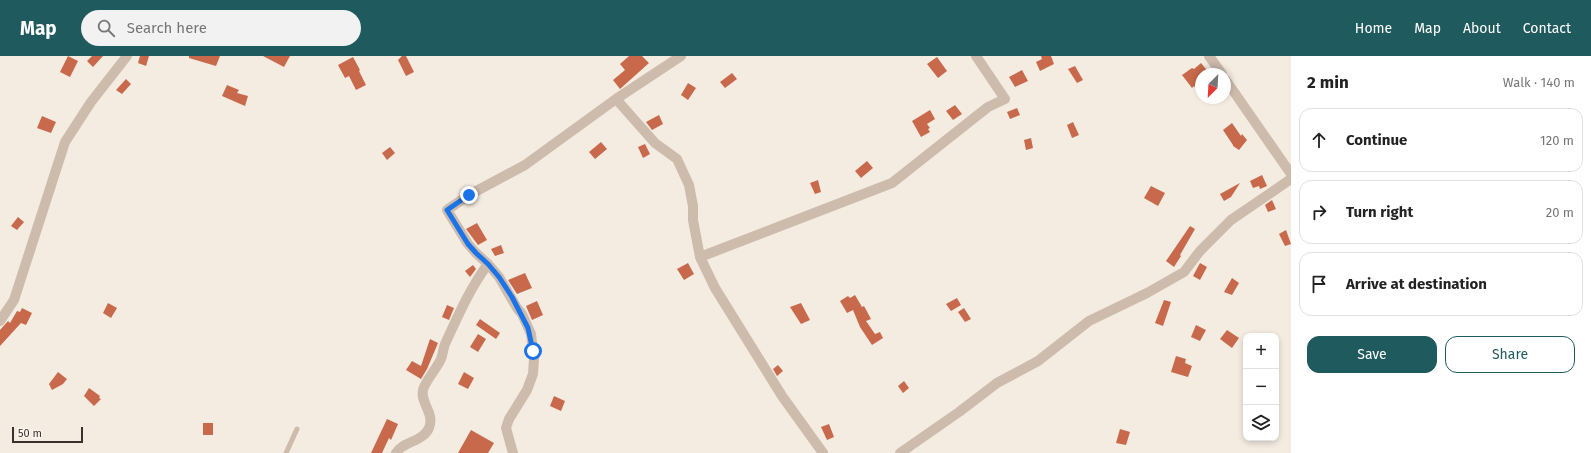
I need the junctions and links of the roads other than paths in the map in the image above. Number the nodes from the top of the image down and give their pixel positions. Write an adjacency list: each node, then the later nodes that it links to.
1 (127, 56): 14 (street)
2 (680, 56): 7 (street)
3 (976, 56): 12 (street)
4 (1209, 56): 5 (street)
5 (1218, 68)
6 (1231, 88): 9 (street)
7 (616, 100): 12 (street); 13 (street)
8 (1291, 155): 9 (street)
9 (1282, 161): 10 (street)
10 (1291, 174)
11 (1291, 179): 20 (street)
12 (700, 257): 19 (street)
13 (488, 264): 17 (street); 18 (street)
14 (0, 321)
15 (297, 429): 16 (lane)
16 (286, 453)
17 (396, 453)
18 (513, 453)
19 (823, 453)
20 (900, 453)

